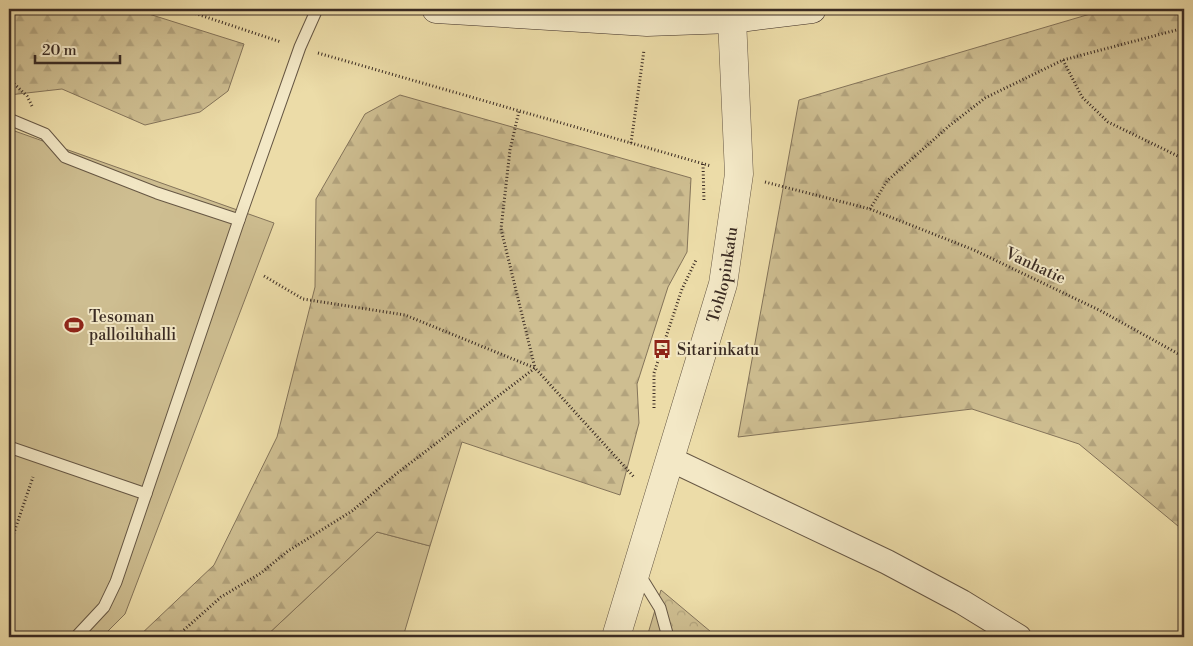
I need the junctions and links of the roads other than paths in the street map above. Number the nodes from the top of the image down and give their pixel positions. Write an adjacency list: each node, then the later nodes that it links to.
1 (317, 9): 6 (lane)
2 (436, 9): 4 (street)
3 (812, 9): 4 (street)
4 (732, 19): 8 (street, Tohlopinkatu)
5 (9, 119): 6 (lane)
6 (238, 220): 9 (lane)
7 (9, 447): 9 (lane)
8 (670, 459): 10 (street, Tohlopinkatu); 14 (street)
9 (146, 494): 11 (lane)
10 (636, 570): 12 (street, Tohlopinkatu); 13 (lane)
11 (76, 637)
12 (616, 637)
13 (668, 637)
14 (1019, 637)

